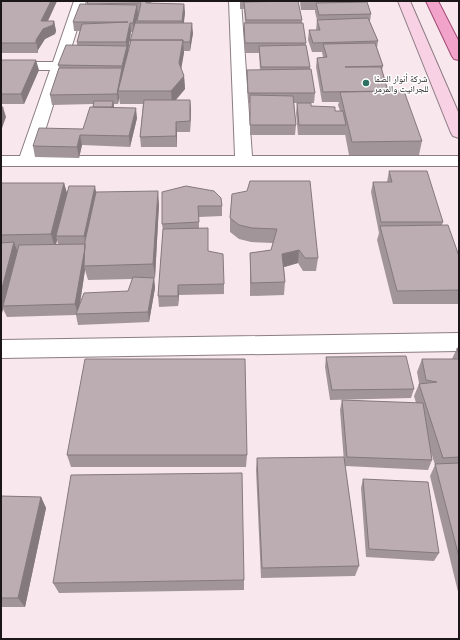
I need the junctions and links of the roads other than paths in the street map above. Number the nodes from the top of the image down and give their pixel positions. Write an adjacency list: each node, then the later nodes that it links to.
1 (80, 1): 7 (street)
2 (235, 1): 9 (street)
3 (404, 1): 8 (main road)
4 (432, 1): 5 (main road)
5 (459, 56)
6 (1, 66): 7 (street)
7 (59, 66): 11 (street)
8 (459, 133)
9 (244, 160): 11 (street); 12 (street)
10 (1, 161): 11 (street)
11 (27, 161)
12 (459, 161)
13 (459, 342): 14 (street)
14 (1, 349)

